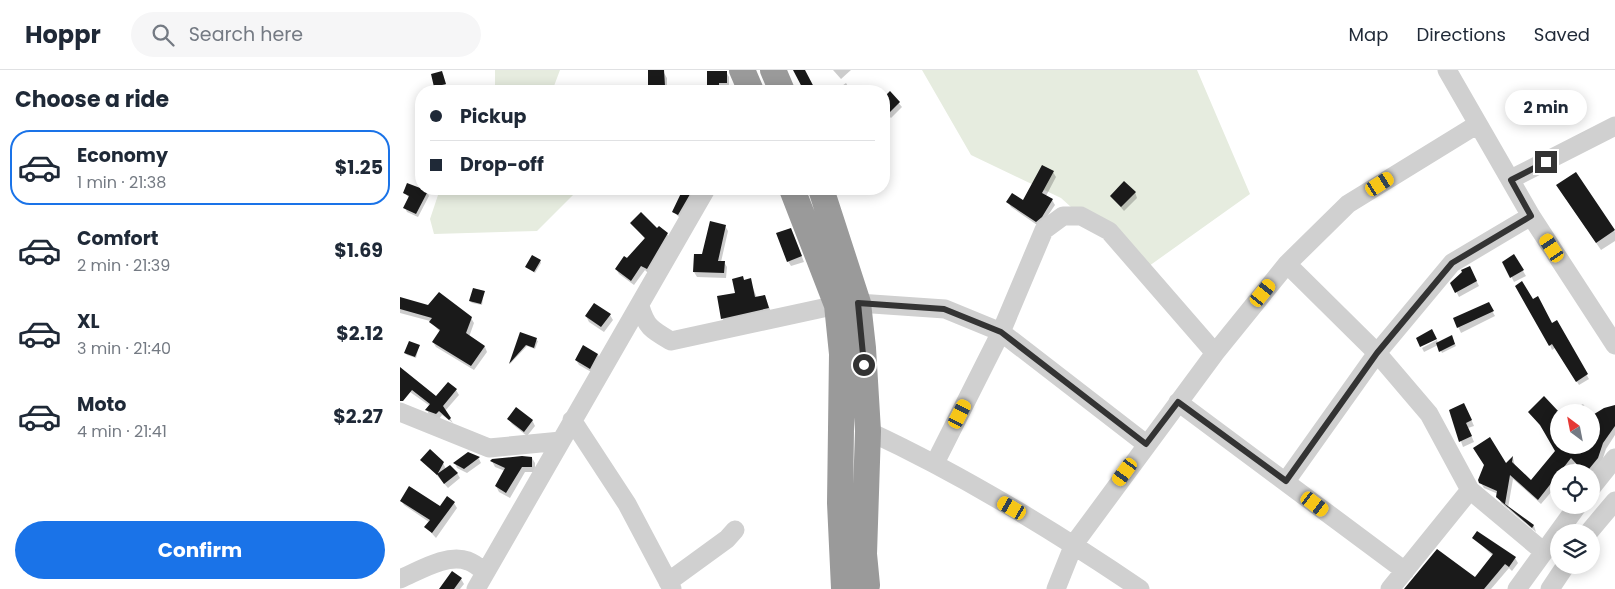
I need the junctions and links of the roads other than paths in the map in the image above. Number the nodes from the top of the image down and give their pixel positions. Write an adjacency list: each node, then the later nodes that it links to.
1 (742, 70): 4 (highway)
2 (773, 70): 5 (highway)
3 (1448, 70): 6 (street)
4 (748, 85)
5 (779, 85)
6 (1478, 124): 8 (street); 14 (street)
7 (1615, 126): 8 (street)
8 (1511, 180): 12 (street)
9 (703, 195): 16 (street)
10 (797, 195): 13 (highway)
11 (820, 195): 13 (highway)
12 (1531, 216): 18 (street); 20 (street)
13 (821, 226): 15 (highway)
14 (1287, 264): 19 (street); 20 (street)
15 (847, 304): 16 (street); 17 (street); 24 (highway); 43 (highway)
16 (640, 306): 23 (street)
17 (1001, 332): 19 (street); 26 (street); 28 (street)
18 (1615, 345)
19 (1215, 353): 21 (street)
20 (1377, 353): 30 (street); 31 (street)
21 (1178, 402): 26 (street); 30 (street)
22 (400, 412): 25 (street)
23 (572, 420): 25 (street); 42 (street)
24 (868, 431): 28 (street); 43 (highway)
25 (561, 441): 39 (street)
26 (1146, 444): 36 (street)
27 (1615, 458): 29 (street)
28 (935, 463): 36 (street)
29 (1600, 477)
30 (1286, 481): 38 (street)
31 (1470, 490): 37 (street); 38 (street)
32 (1615, 501): 34 (street)
33 (1571, 514): 37 (street)
34 (1596, 524)
35 (735, 530): 42 (street)
36 (1074, 544): 45 (street); 46 (street)
37 (1544, 552): 48 (street)
38 (1405, 571): 47 (street)
39 (485, 572): 41 (street); 44 (street)
40 (1560, 574): 49 (street)
41 (400, 579)
42 (670, 585)
43 (856, 588)
44 (476, 589)
45 (1056, 589)
46 (1140, 589)
47 (1390, 589)
48 (1517, 589)
49 (1550, 589)

